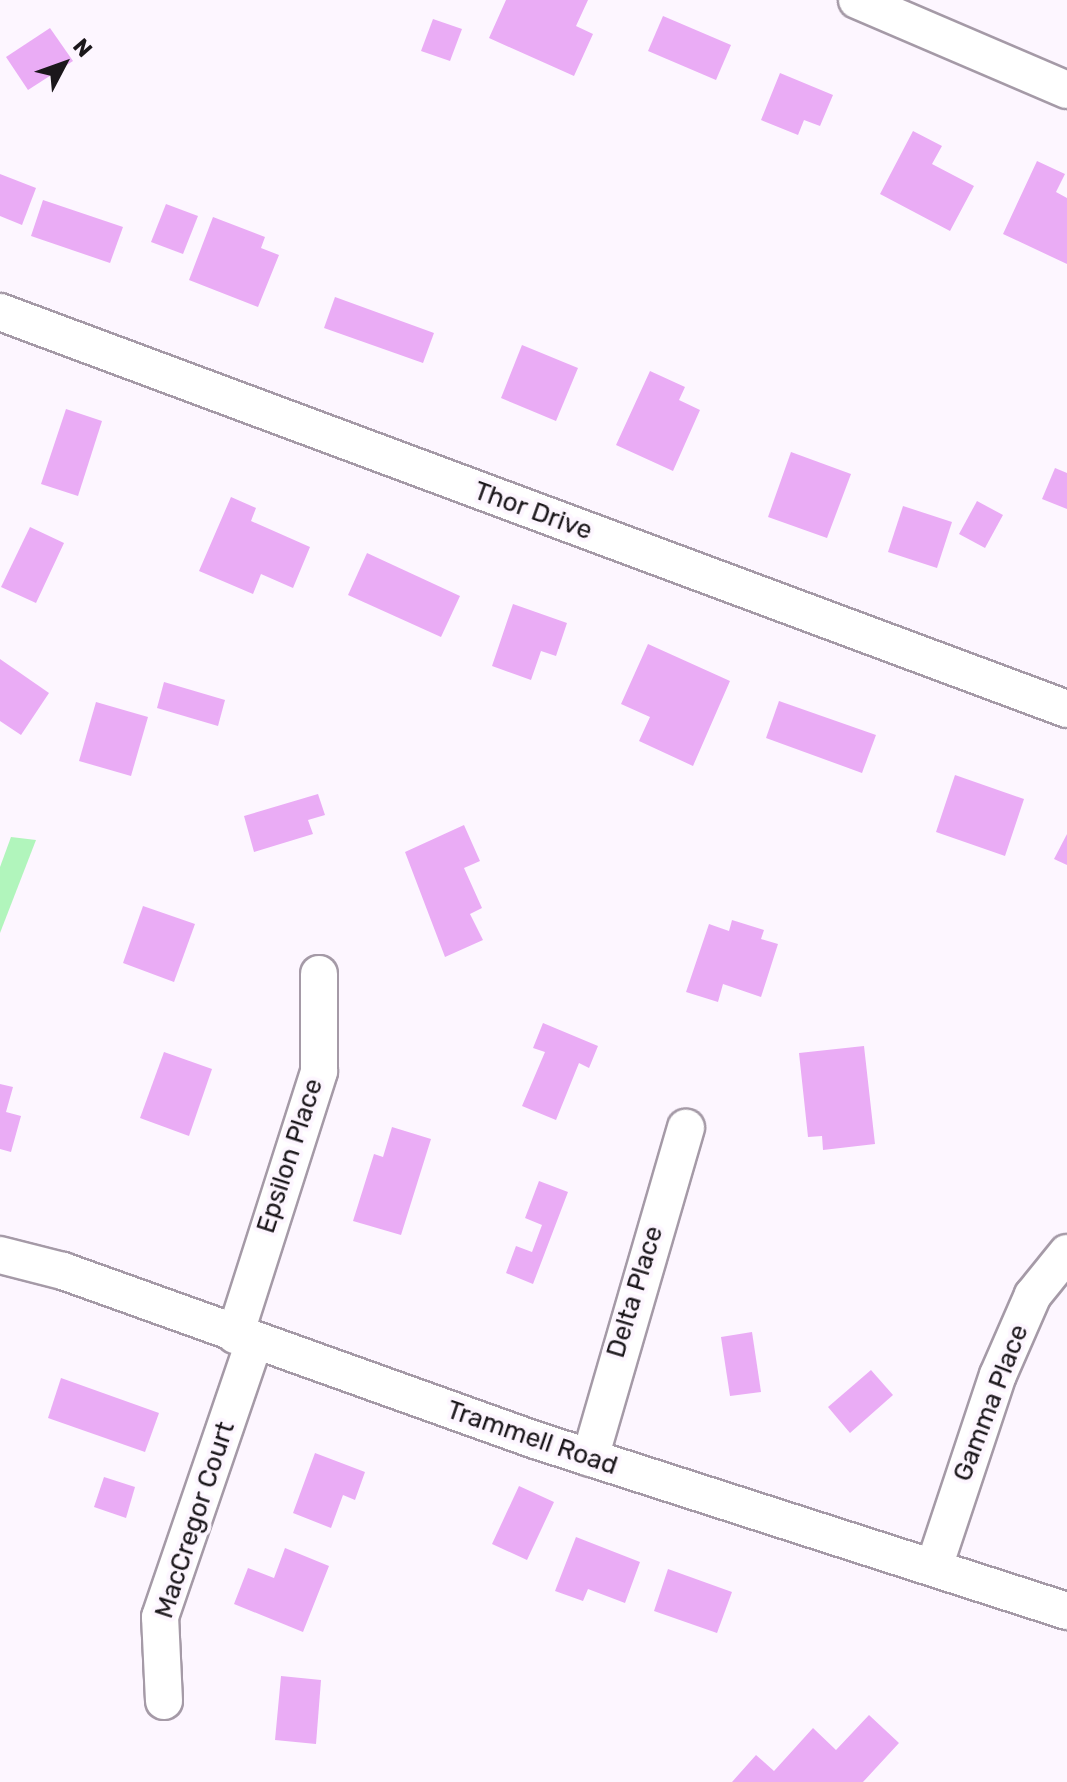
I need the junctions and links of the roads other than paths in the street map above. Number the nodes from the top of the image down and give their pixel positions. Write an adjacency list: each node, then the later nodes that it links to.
1 (857, 0): 2 (street)
2 (1067, 90)
3 (0, 312): 4 (street, Thor Drive)
4 (1067, 709)
5 (319, 974): 9 (street, Epsilon Place)
6 (686, 1128): 10 (street, Delta Place)
7 (1067, 1253): 11 (street, Gamma Place)
8 (0, 1255): 9 (street, Trammell Road)
9 (245, 1338): 10 (street, Trammell Road); 13 (street, MacCregor Court)
10 (590, 1458): 11 (street, Trammell Road)
11 (935, 1564): 12 (street, Trammell Road)
12 (1067, 1611)
13 (164, 1701)

